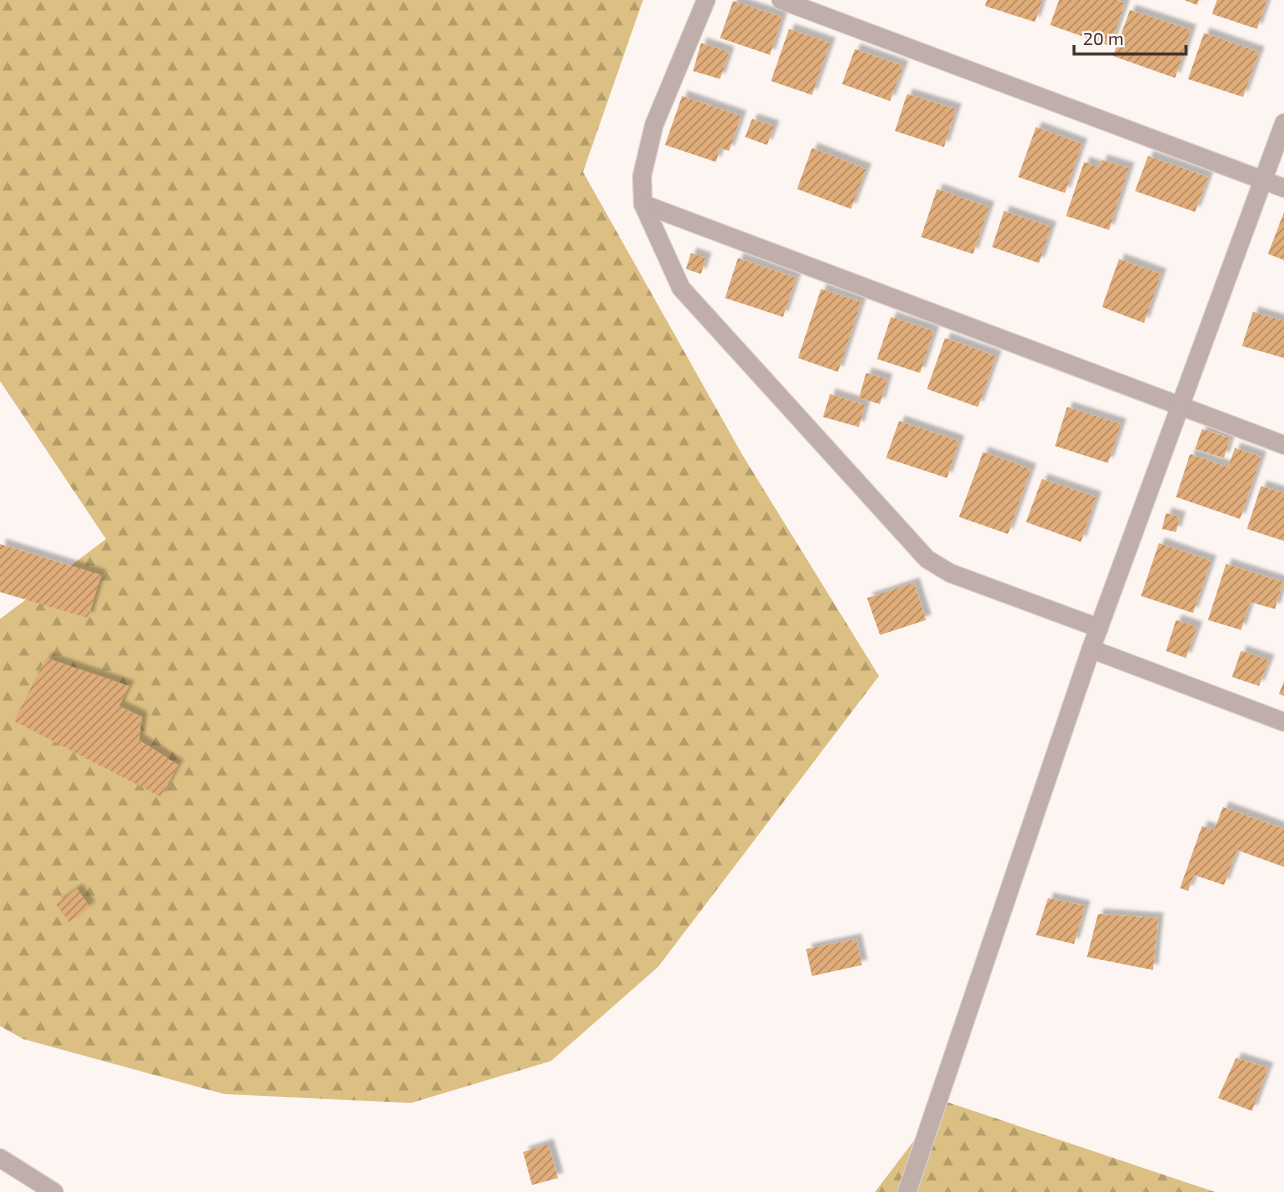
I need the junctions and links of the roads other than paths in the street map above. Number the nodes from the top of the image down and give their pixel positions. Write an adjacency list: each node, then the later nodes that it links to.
1 (706, 0): 6 (street)
2 (781, 0): 4 (street)
3 (1284, 123): 4 (street)
4 (1262, 179): 5 (street); 7 (street)
5 (1284, 188)
6 (643, 204): 7 (street); 9 (street)
7 (1180, 405): 8 (street); 9 (street)
8 (1284, 445)
9 (1099, 628): 10 (street)
10 (1091, 649): 11 (street); 14 (street)
11 (1284, 722)
12 (0, 1158): 13 (street)
13 (54, 1192)
14 (907, 1192)

